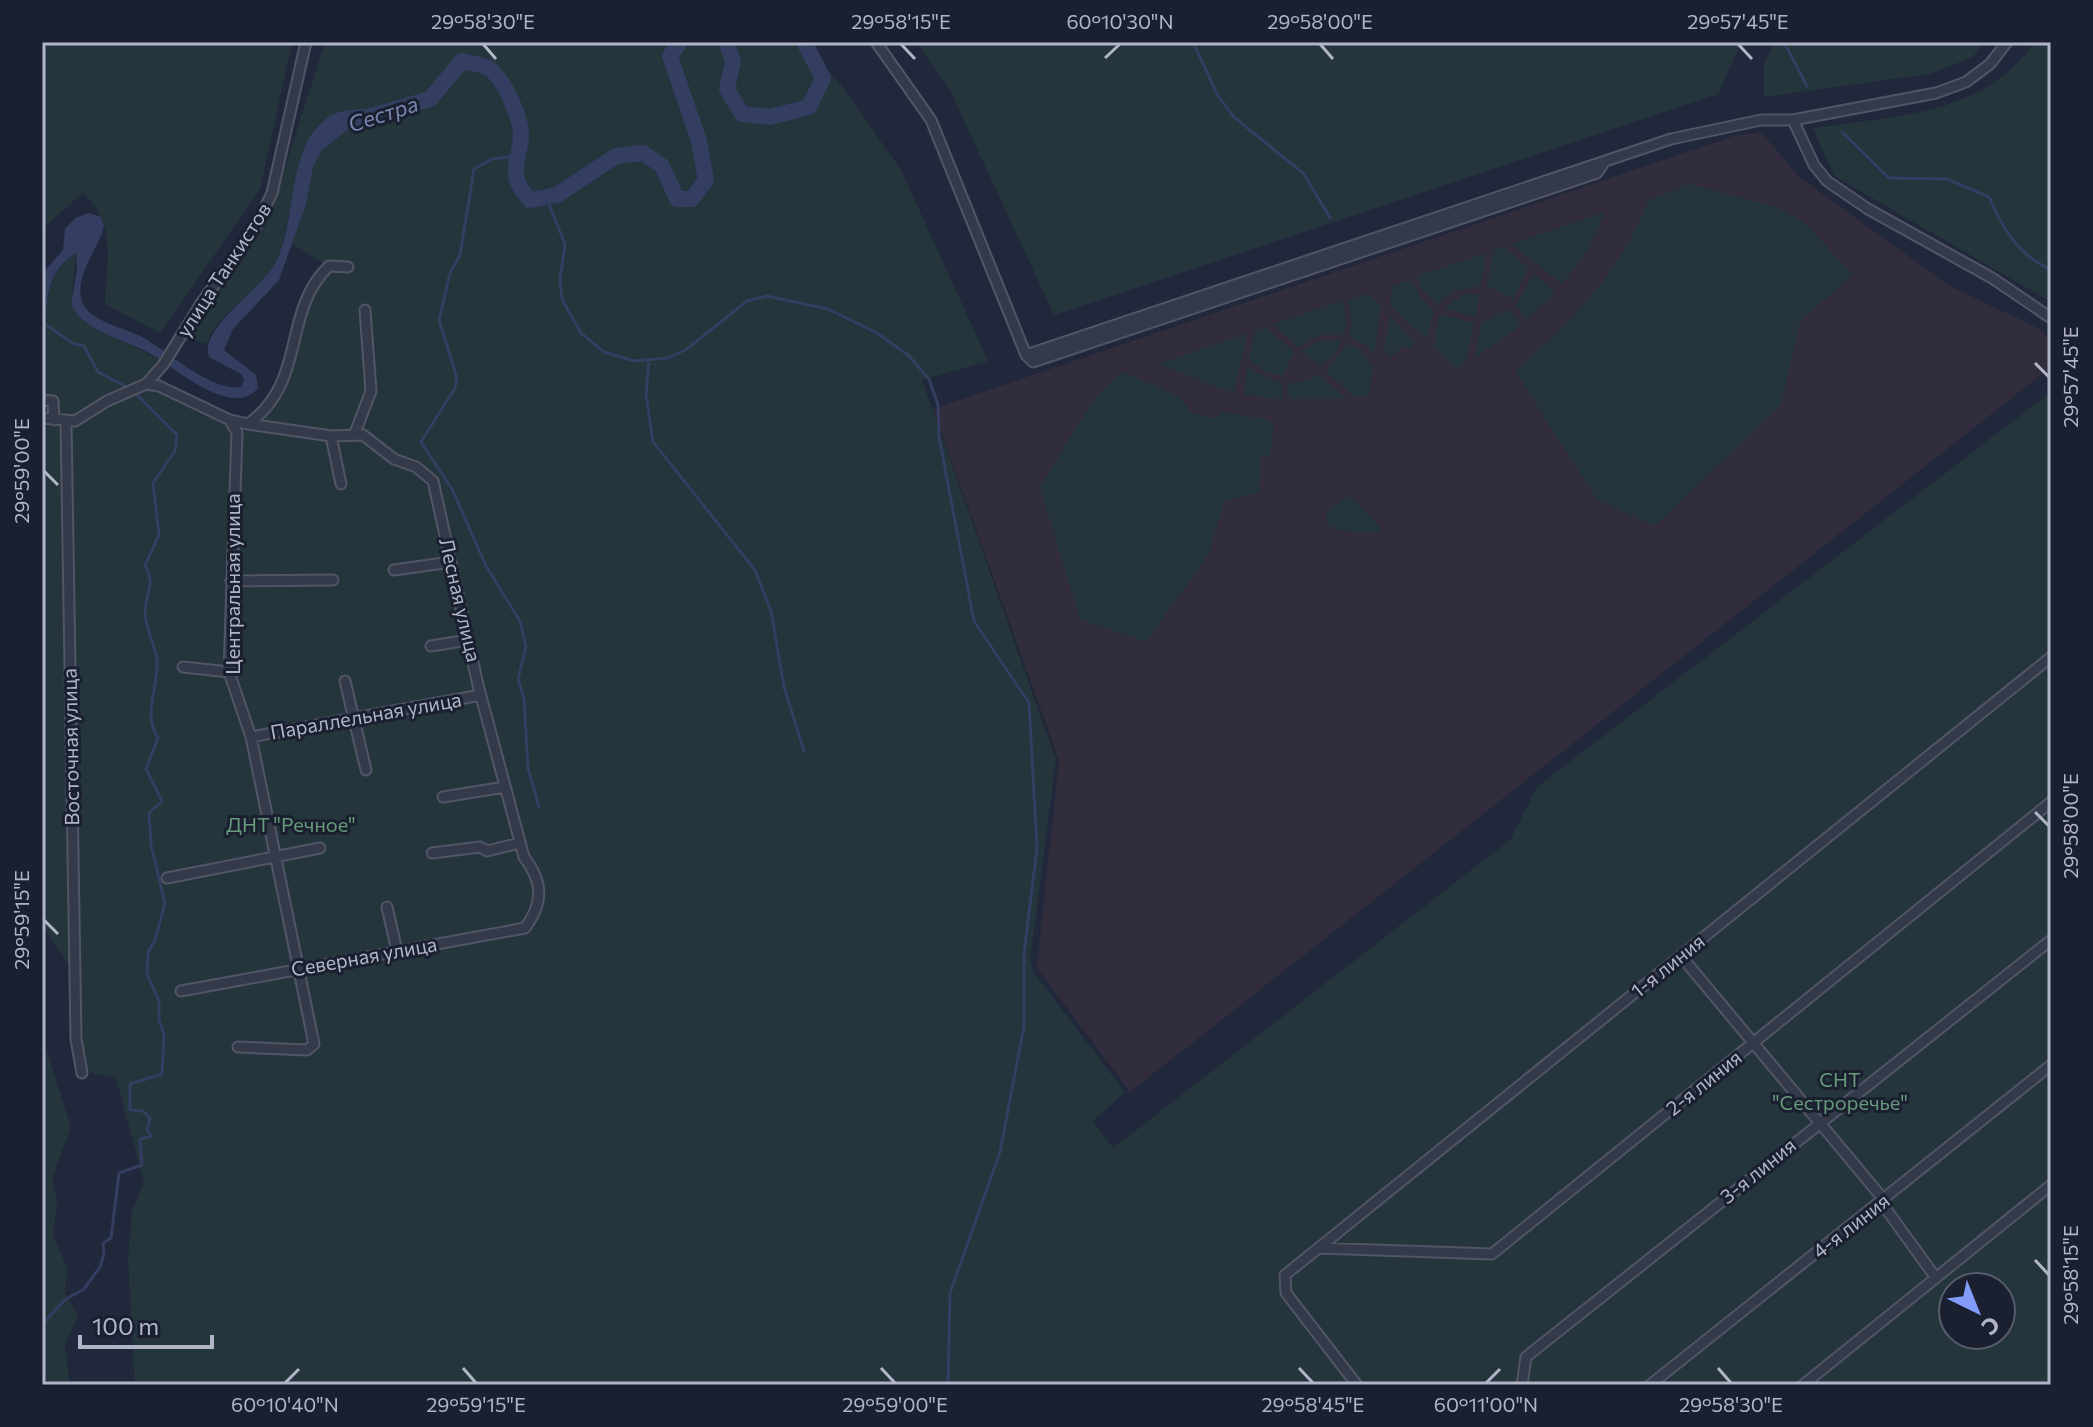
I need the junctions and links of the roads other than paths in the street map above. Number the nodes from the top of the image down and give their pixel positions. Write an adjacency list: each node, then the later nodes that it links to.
1 (306, 42): 8 (street, улица Танкистов)
2 (876, 42): 4 (street)
3 (2007, 42): 4 (street)
4 (1793, 120): 7 (street)
5 (348, 267): 14 (street)
6 (365, 310): 15 (street)
7 (2051, 318)
8 (146, 384): 12 (street); 13 (street)
9 (42, 400): 11 (street)
10 (42, 418): 11 (street)
11 (54, 420): 13 (street)
12 (230, 420): 14 (street); 21 (street, Центральная улица)
13 (66, 421): 50 (street, Восточная улица)
14 (248, 424): 16 (street)
15 (355, 433): 16 (street); 18 (street, Лесная улица)
16 (331, 436): 17 (street)
17 (341, 484)
18 (451, 562): 19 (street); 22 (street, Лесная улица)
19 (394, 570)
20 (333, 580): 21 (street)
21 (231, 581): 26 (street, Центральная улица)
22 (468, 640): 23 (street); 28 (street, Лесная улица)
23 (431, 646)
24 (2051, 657): 44 (street, 1-я линия)
25 (183, 667): 26 (street)
26 (229, 672): 30 (street, Центральная улица)
27 (345, 681): 29 (street)
28 (481, 695): 29 (street, Параллельная улица); 32 (street, Лесная улица)
29 (355, 718): 30 (street, Параллельная улица); 31 (street)
30 (251, 737): 38 (street, Центральная улица)
31 (366, 770)
32 (505, 787): 33 (street); 35 (street, Лесная улица)
33 (443, 797)
34 (2051, 802): 47 (street, 2-я линия)
35 (520, 843): 37 (street); 41 (street, Лесная улица)
36 (320, 848): 38 (street)
37 (432, 853)
38 (276, 856): 39 (street); 45 (street, Центральная улица)
39 (167, 878)
40 (387, 907): 43 (street)
41 (538, 911): 43 (street, Северная улица)
42 (2051, 940): 51 (street, 3-я линия)
43 (397, 951): 45 (street, Северная улица)
44 (1681, 956): 47 (street); 54 (street, 1-я линия)
45 (299, 969): 46 (street, Северная улица); 48 (street, Центральная улица)
46 (181, 991)
47 (1754, 1042): 51 (street); 54 (street, 2-я линия)
48 (238, 1047)
49 (2051, 1065): 53 (street, 4-я линия)
50 (82, 1073)
51 (1819, 1122): 53 (street); 57 (street, 3-я линия)
52 (2051, 1185): 55 (street)
53 (1884, 1200): 55 (street); 58 (street, 4-я линия)
54 (1318, 1248): 56 (street, 1-я линия)
55 (1936, 1278): 59 (street)
56 (1357, 1385)
57 (1522, 1385)
58 (1650, 1385)
59 (1803, 1385)

